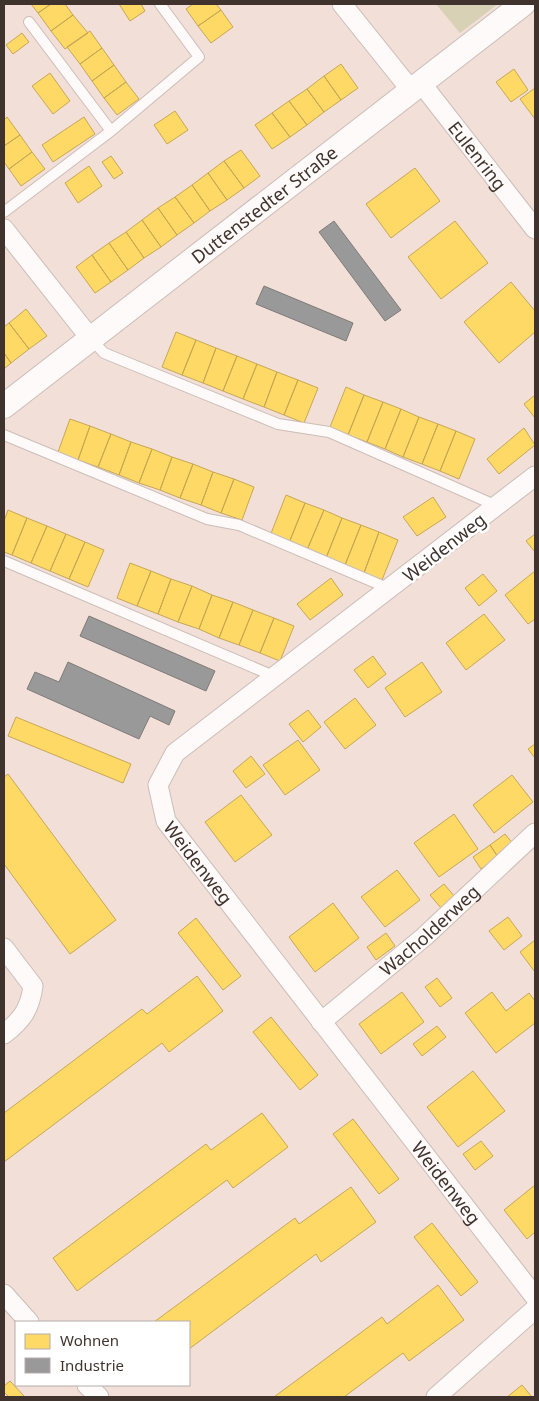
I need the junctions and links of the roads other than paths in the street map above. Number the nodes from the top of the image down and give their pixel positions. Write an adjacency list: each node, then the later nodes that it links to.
1 (160, 4): 6 (lane)
2 (342, 4): 5 (street, Eulenring)
3 (523, 4): 5 (street, Duttenstedter Straße)
4 (29, 22): 6 (lane)
5 (416, 87): 9 (street, Eulenring); 10 (street, Duttenstedter Straße)
6 (111, 131): 7 (lane)
7 (4, 212)
8 (4, 229): 10 (street)
9 (535, 229)
10 (91, 339): 11 (street, Duttenstedter Straße); 14 (lane)
11 (4, 406)
12 (4, 435): 16 (lane)
13 (535, 476): 14 (street, Weidenweg)
14 (497, 506): 16 (street, Weidenweg)
15 (4, 561): 17 (lane)
16 (391, 589): 17 (street, Weidenweg)
17 (276, 677): 20 (street, Weidenweg)
18 (535, 832): 20 (street, Wacholderweg)
19 (4, 948): 21 (street)
20 (321, 1022): 23 (street, Weidenweg)
21 (4, 1034)
22 (4, 1294): 25 (street)
23 (535, 1296)
24 (535, 1309): 28 (street)
25 (29, 1321)
26 (88, 1386): 27 (street)
27 (99, 1397)
28 (436, 1397)

